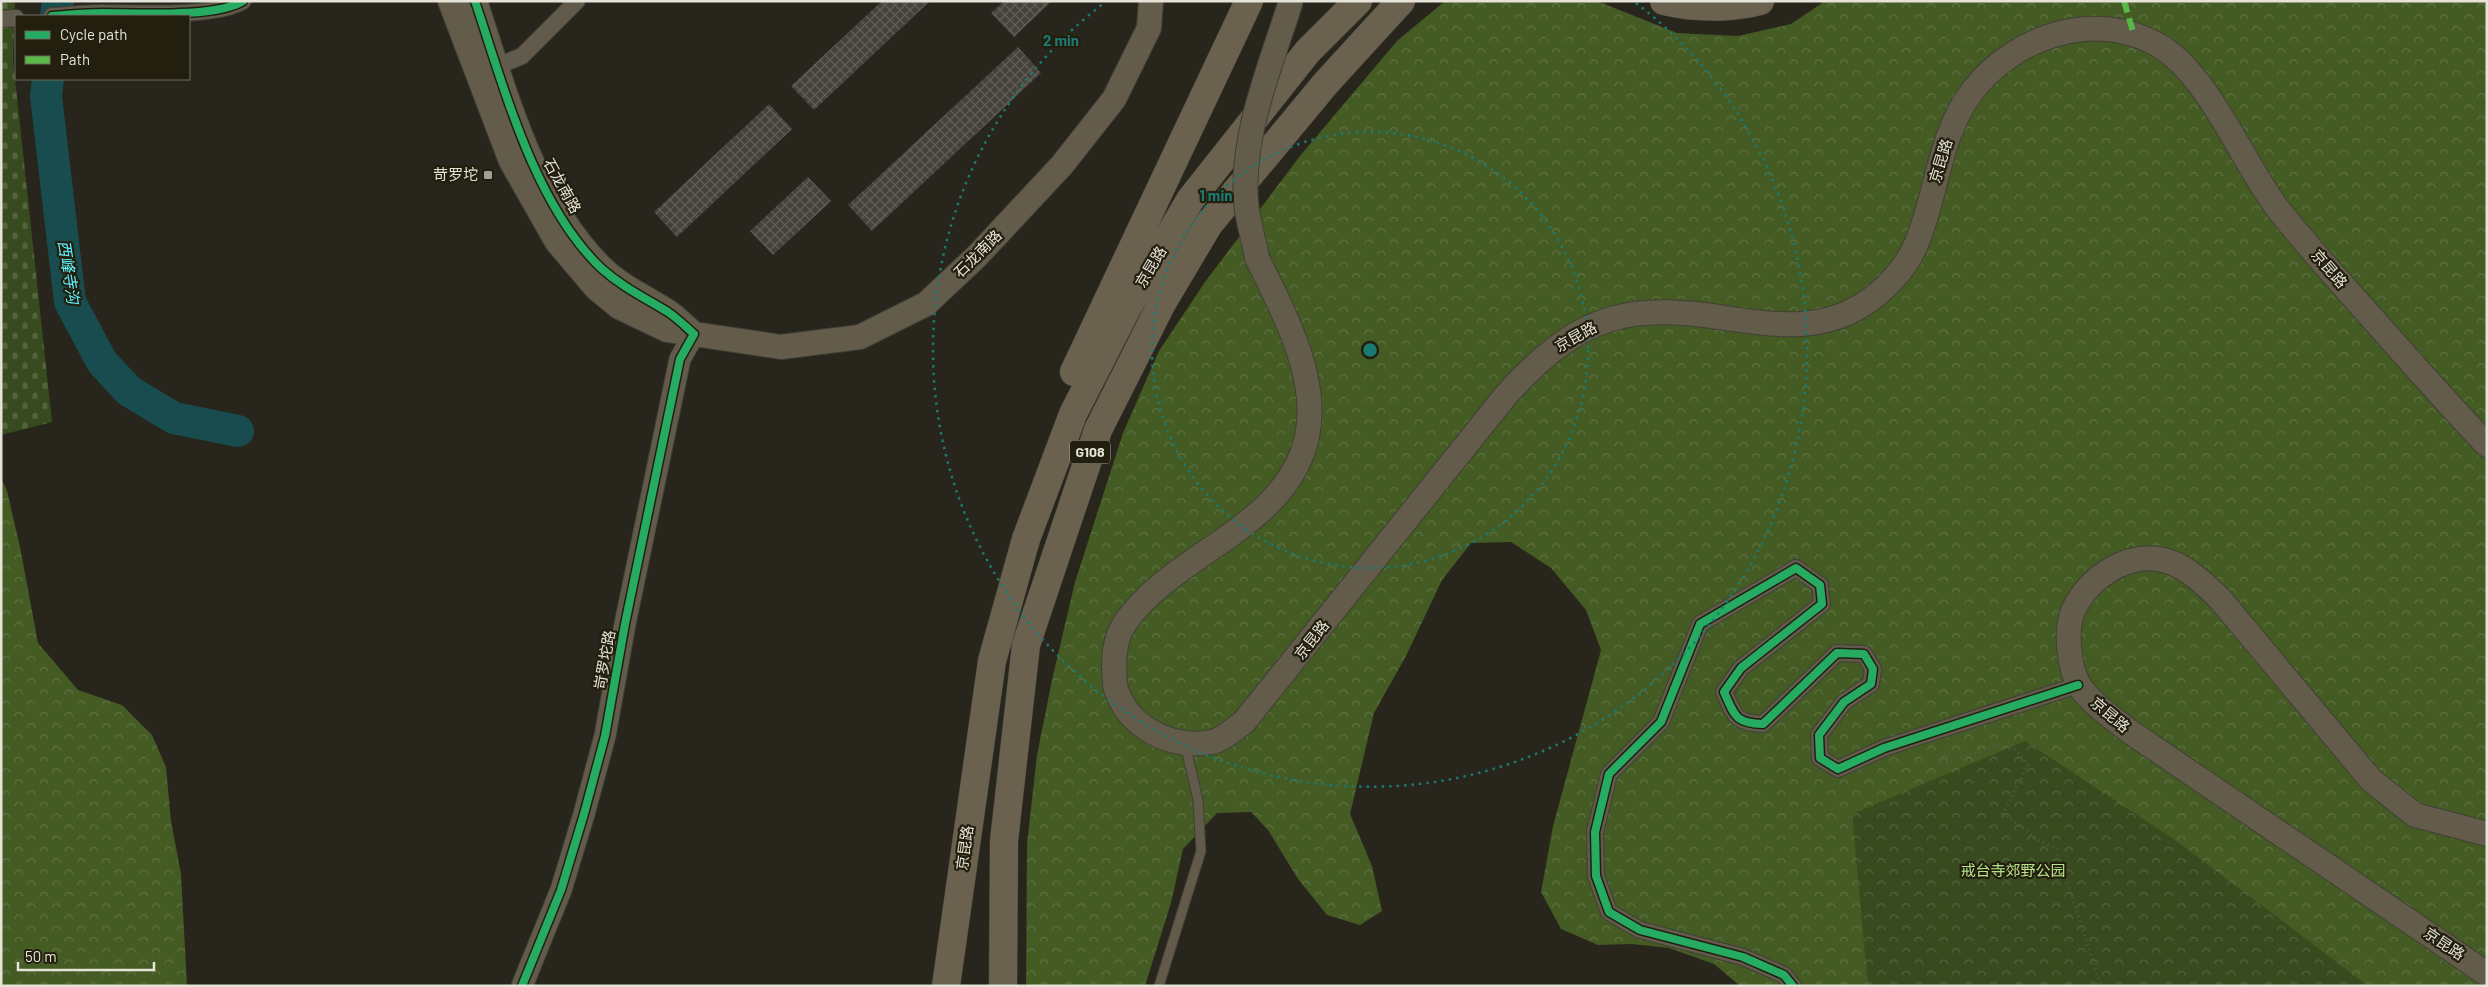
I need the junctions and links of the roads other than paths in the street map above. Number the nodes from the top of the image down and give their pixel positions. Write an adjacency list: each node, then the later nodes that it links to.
1 (243, 1): 12 (street)
2 (450, 1): 15 (main road, 石龙南路)
3 (475, 1): 15 (main road, 石龙南路)
4 (577, 1): 15 (street)
5 (1151, 1): 16 (main road, 石龙南路)
6 (1249, 1): 18 (highway)
7 (1291, 1): 20 (main road, 京昆路, bridge)
8 (1358, 1): 18 (highway, 京昆路 / G108)
9 (1664, 1): 10 (highway)
10 (1760, 1)
11 (1400, 3): 25 (highway, 京昆路 / G108)
12 (68, 15)
13 (15, 18): 14 (street)
14 (1, 19)
15 (486, 71): 16 (main road, 石龙南路)
16 (694, 334): 23 (street, 岢罗坨路)
17 (2487, 446): 20 (main road, 京昆路)
18 (1026, 539): 24 (highway, 京昆路 / G108)
19 (2078, 685): 21 (main road, 京昆路); 22 (main road, 京昆路); 27 (street)
20 (1185, 744): 26 (lane)
21 (2487, 834)
22 (2487, 974)
23 (522, 986)
24 (946, 986)
25 (1003, 986)
26 (1159, 986)
27 (1793, 986)

